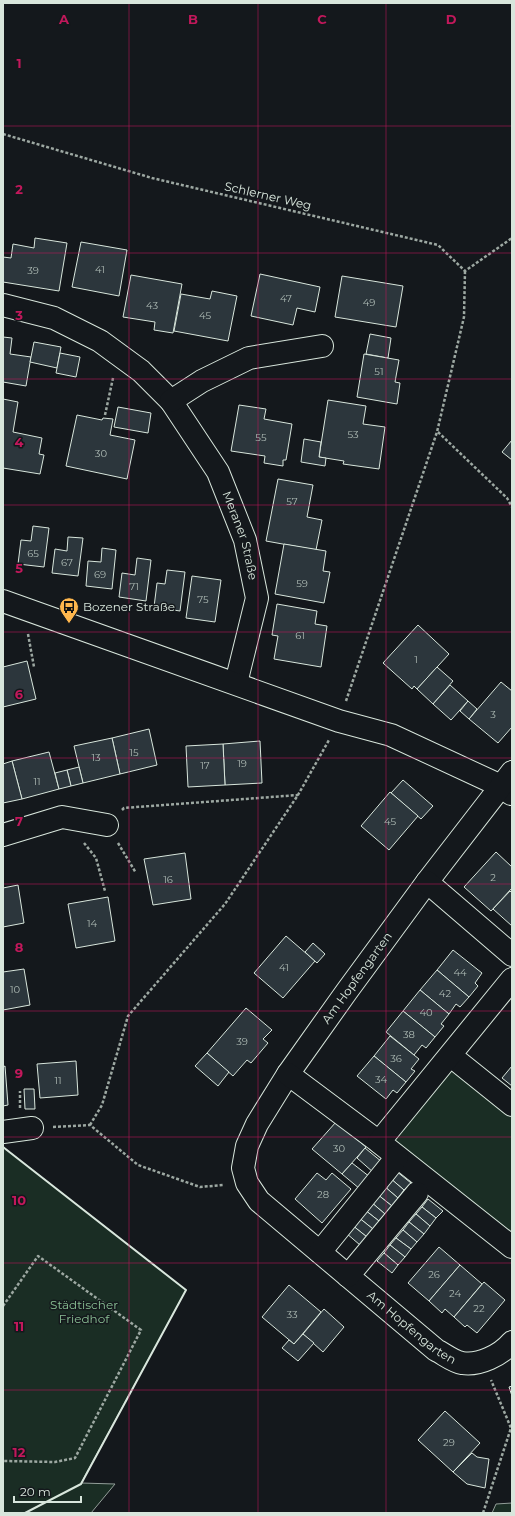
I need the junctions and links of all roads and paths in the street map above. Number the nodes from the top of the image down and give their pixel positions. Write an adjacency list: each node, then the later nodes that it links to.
1 (3, 134): 2 (path, Schlerner Weg)
2 (512, 238)
3 (3, 305): 5 (street, Meraner Straße)
4 (322, 346): 6 (street)
5 (119, 355): 6 (street, Meraner Straße); 7 (path)
6 (171, 401): 13 (street, Meraner Straße)
7 (105, 415)
8 (437, 432): 9 (path)
9 (512, 507)
10 (3, 601): 11 (street)
11 (23, 608): 12 (path); 13 (street)
12 (34, 667)
13 (236, 683): 14 (street, Am Hopfengarten)
14 (508, 784): 20 (street, Am Hopfengarten)
15 (298, 795): 17 (path)
16 (62, 818): 17 (street); 18 (street); 21 (path)
17 (107, 825): 19 (path)
18 (3, 835)
19 (136, 873)
20 (427, 882): 22 (street); 25 (street, Am Hopfengarten)
21 (105, 891)
22 (512, 955)
23 (512, 979): 24 (street)
24 (451, 1056): 26 (street); 29 (street)
25 (288, 1074): 29 (street); 31 (street, Am Hopfengarten)
26 (512, 1105)
27 (32, 1128): 28 (street); 31 (path)
28 (3, 1132)
29 (379, 1142): 30 (street)
30 (397, 1157): 33 (street); 34 (street)
31 (247, 1184): 34 (street, Am Hopfengarten)
32 (417, 1194): 35 (street)
33 (512, 1247)
34 (320, 1252): 35 (street, Am Hopfengarten)
35 (348, 1276): 38 (street, Am Hopfengarten)
36 (3, 1306): 39 (path)
37 (512, 1342): 38 (street, Am Hopfengarten)
38 (483, 1361): 40 (path)
39 (3, 1461)
40 (483, 1513)

